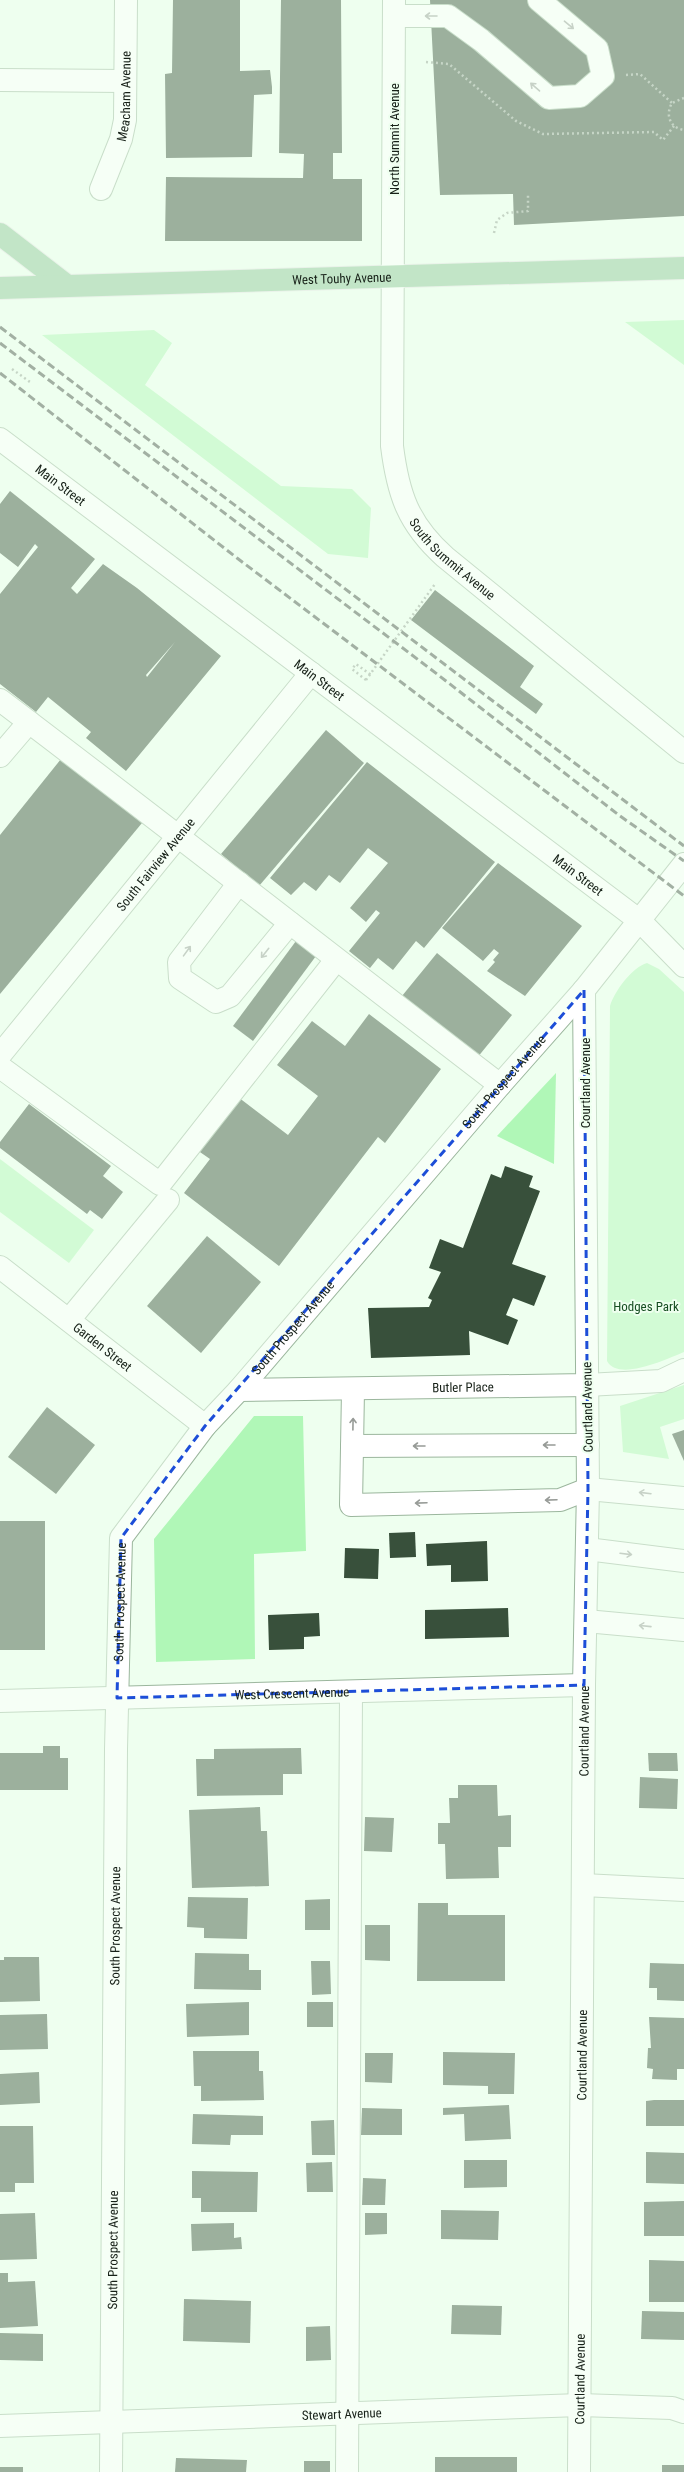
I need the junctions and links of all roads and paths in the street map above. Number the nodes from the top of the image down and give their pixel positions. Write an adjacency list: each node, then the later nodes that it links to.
1 (126, 0): 6 (street, Meacham Avenue)
2 (539, 0): 3 (street, one-way to 3)
3 (394, 8): 15 (street, North Summit Avenue)
4 (640, 74): 8 (path)
5 (0, 80): 6 (street)
6 (125, 81): 10 (street, Meacham Avenue)
7 (684, 98): 8 (path)
8 (672, 103): 9 (path)
9 (684, 130)
10 (101, 189)
11 (528, 193): 12 (path)
12 (494, 232)
13 (0, 234): 16 (main road)
14 (684, 268): 15 (main road, West Touhy Avenue)
15 (394, 278): 16 (main road, West Touhy Avenue); 28 (street, South Summit Avenue)
16 (66, 285): 17 (main road, West Touhy Avenue)
17 (0, 288)
18 (12, 369): 19 (path)
19 (30, 382)
20 (3, 447): 22 (street, Main Street)
21 (435, 584): 23 (path)
22 (311, 673): 30 (street, South Fairview Avenue); 33 (street, Main Street)
23 (371, 675): 24 (path); 25 (path)
24 (363, 678)
25 (366, 680)
26 (0, 700): 27 (street)
27 (29, 722): 29 (street); 30 (street)
28 (684, 752)
29 (0, 756)
30 (179, 835): 32 (street); 38 (street, South Fairview Avenue)
31 (684, 864): 33 (street, South Prospect Avenue)
32 (240, 883): 34 (street); 34 (street, one-way to 32)
33 (640, 921): 36 (street, Main Street); 37 (street, South Prospect Avenue)
34 (290, 923): 35 (street)
35 (336, 960): 39 (street); 40 (street)
36 (684, 966)
37 (584, 990): 40 (street, South Prospect Avenue); 45 (street, Courtland Avenue)
38 (0, 1055)
39 (0, 1067)
40 (500, 1085): 46 (street, South Prospect Avenue)
41 (168, 1200): 43 (street)
42 (0, 1266): 43 (street, Garden Street)
43 (69, 1320): 48 (street, Garden Street)
44 (684, 1370): 45 (street, Butler Place)
45 (587, 1385): 47 (street, Butler Place); 49 (street, Courtland Avenue)
46 (239, 1390): 47 (street, Butler Place); 48 (street, South Prospect Avenue)
47 (353, 1390): 50 (street, one-way to 47)
48 (205, 1426): 59 (street, South Prospect Avenue)
49 (588, 1445): 50 (street, one-way to 50); 51 (street, Courtland Avenue)
50 (352, 1446): 51 (street, one-way to 50)
51 (588, 1489): 52 (street, one-way to 51); 53 (street, Courtland Avenue)
52 (684, 1498)
53 (587, 1549): 54 (street, one-way to 54); 55 (street, Courtland Avenue)
54 (684, 1561)
55 (586, 1621): 56 (street, one-way to 55); 57 (street, Courtland Avenue)
56 (684, 1630)
57 (584, 1685): 58 (street, West Crescent Avenue); 61 (street, Courtland Avenue)
58 (351, 1692): 59 (street, West Crescent Avenue); 65 (street)
59 (117, 1698): 60 (street, West Crescent Avenue); 66 (street, South Prospect Avenue)
60 (0, 1701)
61 (583, 1885): 62 (street); 63 (street, Courtland Avenue)
62 (684, 1890)
63 (580, 2405): 64 (street, Stewart Avenue); 65 (street, Stewart Avenue); 70 (street, Courtland Avenue)
64 (684, 2412)
65 (348, 2413): 66 (street, Stewart Avenue); 69 (street)
66 (111, 2422): 67 (street, Stewart Avenue); 68 (street, South Prospect Avenue)
67 (0, 2426)
68 (111, 2472)
69 (347, 2472)
70 (579, 2472)

